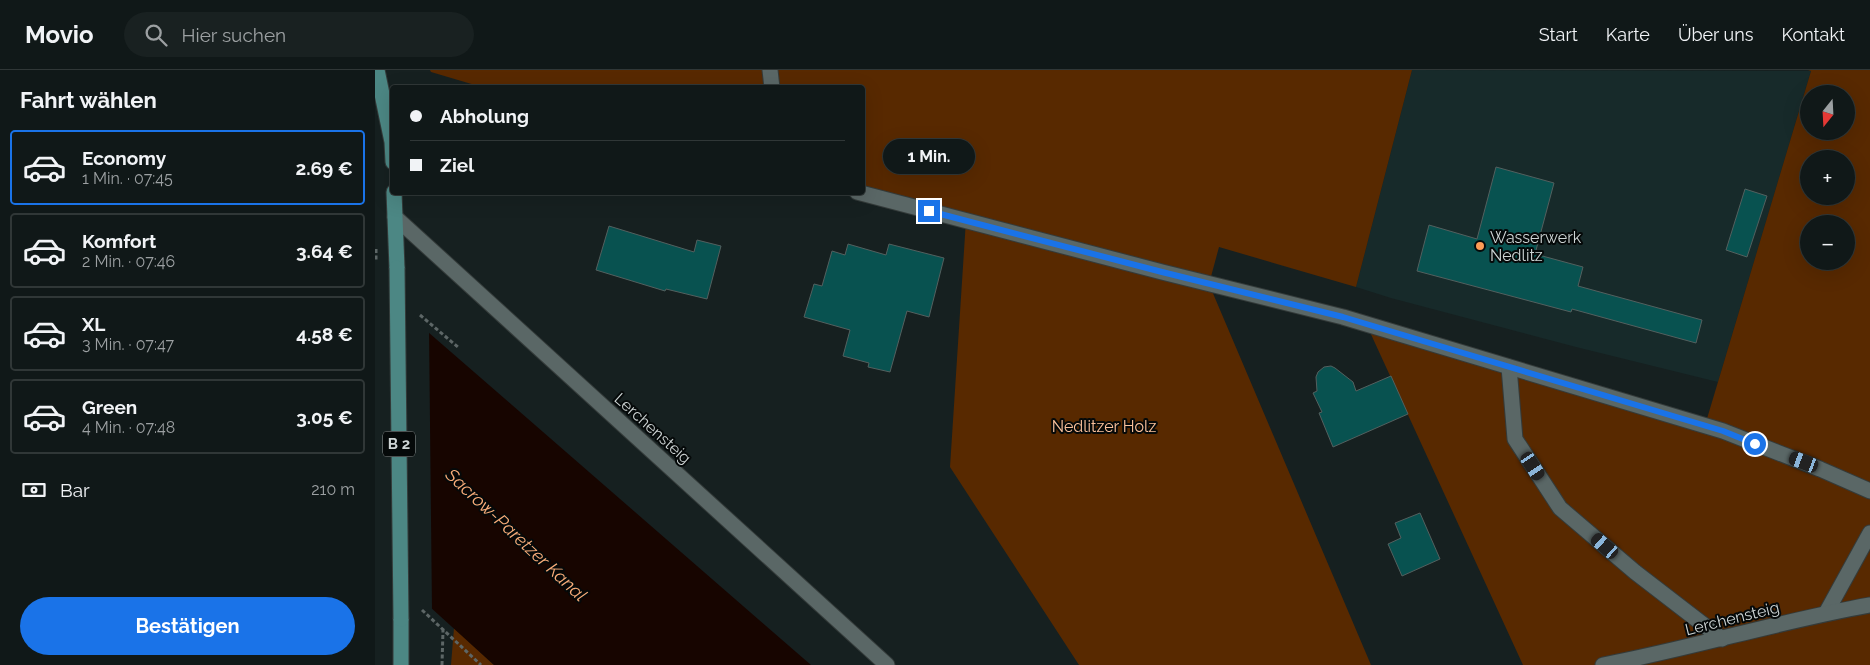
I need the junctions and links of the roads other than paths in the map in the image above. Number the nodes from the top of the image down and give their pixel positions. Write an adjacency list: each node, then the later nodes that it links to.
1 (377, 70): 4 (main road)
2 (770, 70): 3 (street)
3 (772, 85)
4 (390, 132)
5 (865, 194): 8 (street)
6 (394, 195): 7 (main road, B 2)
7 (395, 217): 14 (main road, B 2, bridge); 15 (street, Lerchensteig)
8 (1509, 367): 9 (street); 13 (street)
9 (1870, 491)
10 (1870, 533): 12 (street)
11 (1870, 605): 12 (street, Lerchensteig)
12 (1826, 613): 13 (street, Lerchensteig)
13 (1722, 639): 16 (street, Lerchensteig)
14 (401, 665)
15 (887, 665)
16 (1603, 665)

